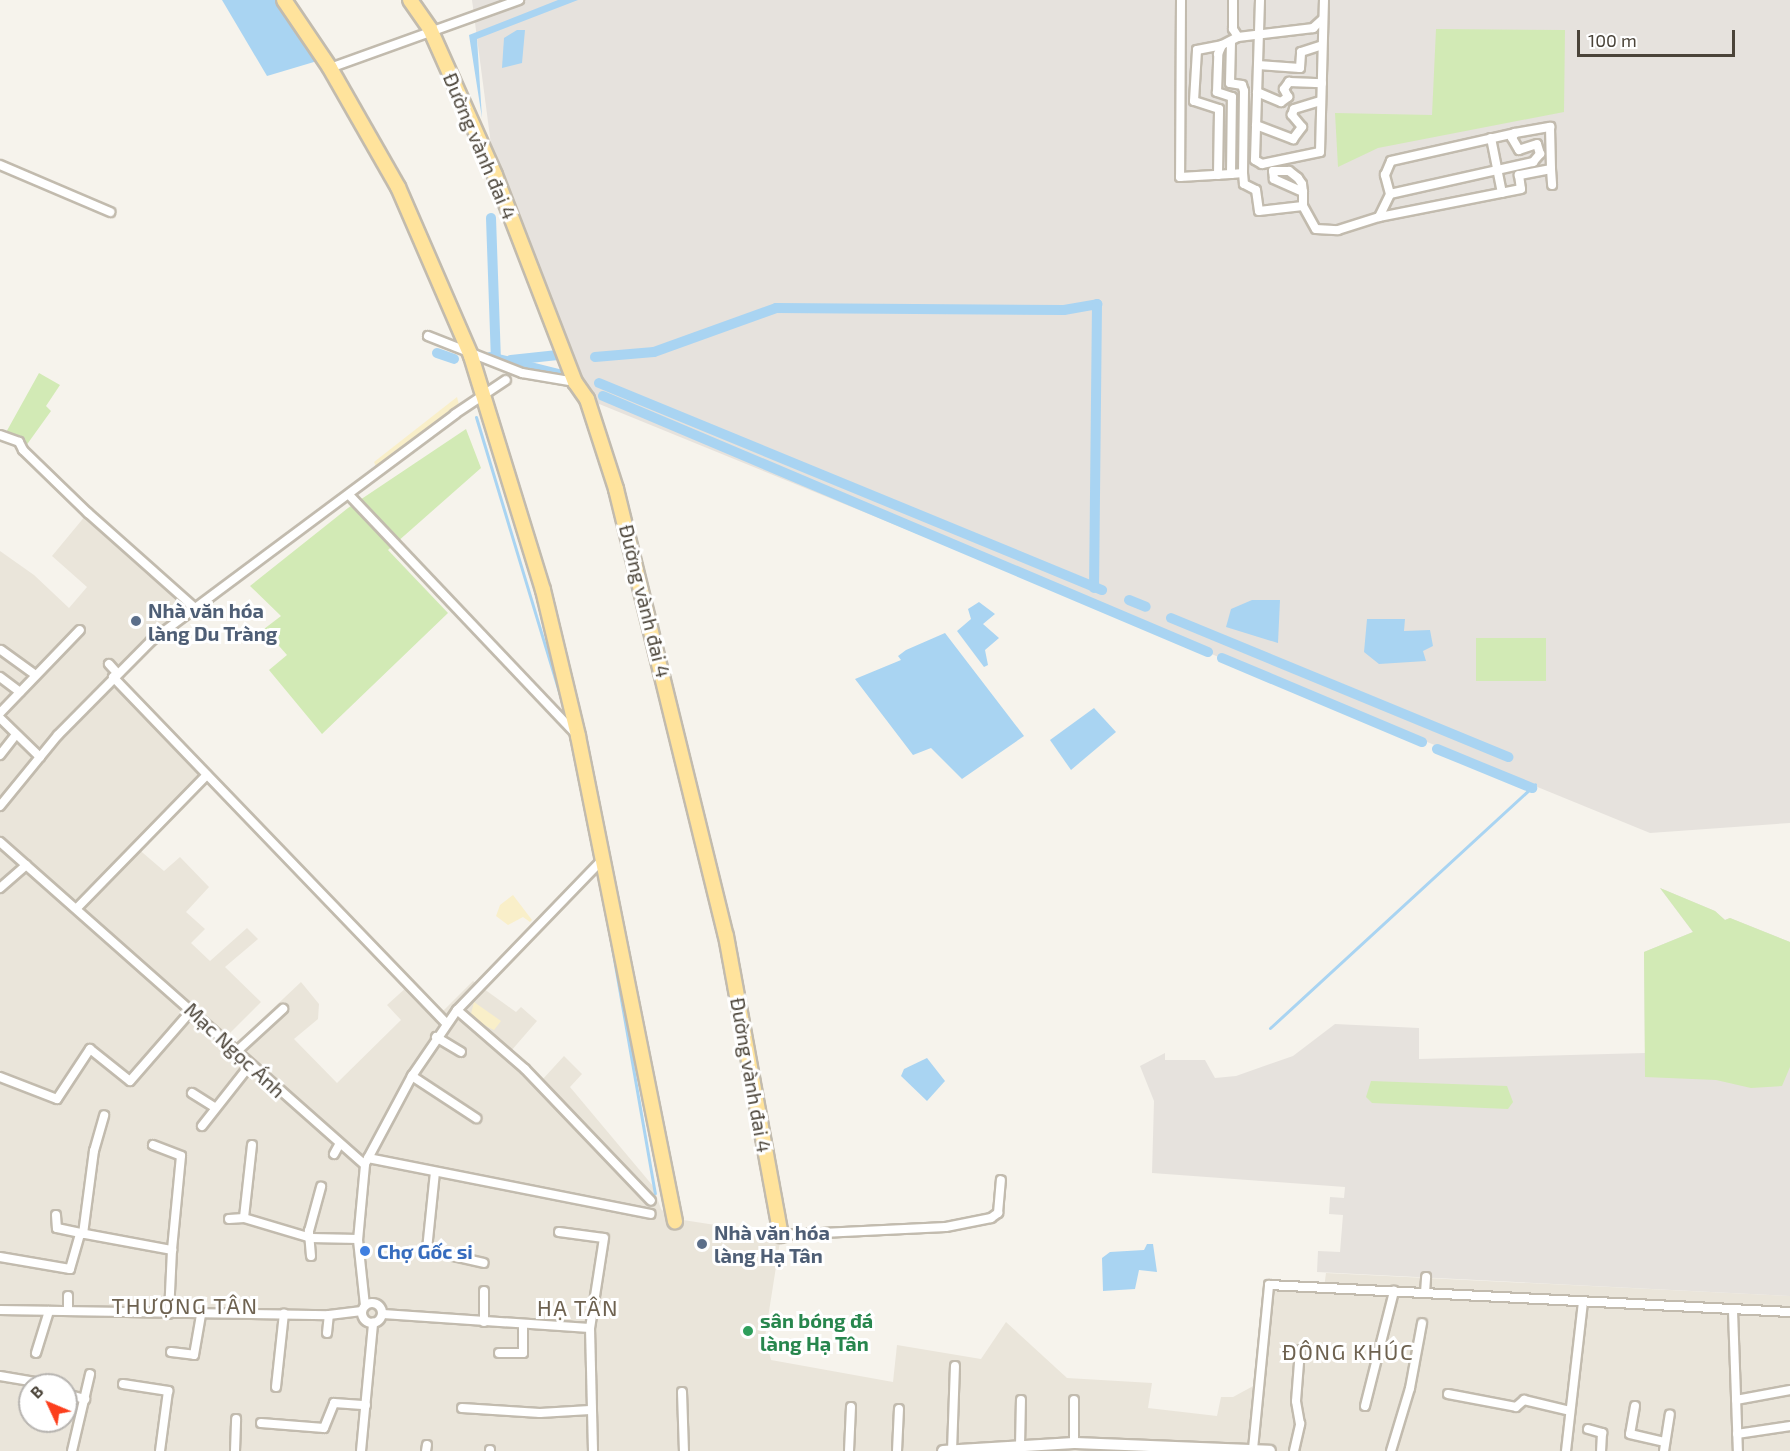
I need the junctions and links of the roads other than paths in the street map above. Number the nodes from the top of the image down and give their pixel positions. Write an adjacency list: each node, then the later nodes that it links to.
1 (284, 0): 15 (main road)
2 (410, 0): 10 (main road, Đường vành đai 4)
3 (519, 0): 10 (street)
4 (1181, 0): 27 (street)
5 (1233, 0): 12 (street)
6 (1260, 0): 11 (street)
7 (1324, 0): 8 (street)
8 (1323, 17): 9 (street); 13 (street)
9 (1312, 28): 11 (street); 13 (street)
10 (430, 29): 15 (street); 38 (main road, Đường vành đai 4)
11 (1259, 35): 12 (street); 14 (street)
12 (1230, 41): 25 (street); 26 (street); 27 (street)
13 (1323, 42): 14 (street); 16 (street)
14 (1258, 65): 17 (street)
15 (330, 68): 36 (main road)
16 (1322, 83): 17 (street); 18 (street)
17 (1257, 92): 19 (street)
18 (1321, 101): 19 (street); 19 (street)
19 (1256, 125)
20 (1515, 133): 21 (street); 23 (street); 24 (street)
21 (1491, 138): 24 (street); 31 (street)
22 (0, 165): 33 (street)
23 (1551, 169): 28 (street); 30 (street)
24 (1499, 170): 30 (street); 31 (street)
25 (1242, 173): 26 (street); 32 (street)
26 (1231, 174): 27 (street)
27 (1218, 175)
28 (1552, 185)
29 (1303, 192): 32 (street)
30 (1502, 193): 34 (street)
31 (1390, 194): 34 (street)
32 (1303, 206): 34 (street)
33 (110, 212)
34 (1379, 217)
35 (428, 336): 36 (street)
36 (469, 353): 38 (street); 39 (main road)
37 (506, 380): 39 (street)
38 (575, 382): 94 (main road, Đường vành đai 4)
39 (483, 396): 41 (street); 53 (main road)
40 (0, 435): 42 (street)
41 (350, 496): 42 (street); 53 (street)
42 (194, 607): 47 (street)
43 (80, 630): 46 (street)
44 (2, 650): 46 (street)
45 (110, 664): 47 (street)
46 (34, 674): 49 (street)
47 (115, 675): 55 (street); 56 (street)
48 (0, 677): 49 (street)
49 (20, 692): 50 (street)
50 (0, 713)
51 (0, 718): 52 (street)
52 (15, 735): 54 (street); 55 (street)
53 (578, 736): 59 (main road)
54 (0, 755)
55 (40, 757): 57 (street)
56 (207, 775): 62 (street); 66 (street)
57 (0, 806)
58 (0, 842): 60 (street, Mạc Ngọc Ánh)
59 (604, 858): 65 (street); 91 (main road)
60 (26, 865): 61 (street); 62 (street, Mạc Ngọc Ánh)
61 (0, 888)
62 (77, 908): 64 (street, Mạc Ngọc Ánh)
63 (283, 1009): 68 (street)
64 (192, 1010): 68 (street, Mạc Ngọc Ánh); 72 (street)
65 (457, 1010): 66 (street); 86 (street)
66 (445, 1022): 67 (street)
67 (436, 1037): 69 (street); 71 (street)
68 (236, 1052): 70 (street, Mạc Ngọc Ánh)
69 (461, 1052)
70 (250, 1065): 74 (street); 80 (street, Mạc Ngọc Ánh)
71 (412, 1076): 76 (street); 82 (street)
72 (0, 1077)
73 (192, 1093): 74 (street)
74 (214, 1107): 77 (street)
75 (104, 1115): 93 (street)
76 (476, 1119)
77 (202, 1126)
78 (153, 1145): 97 (street)
79 (252, 1145): 89 (street)
80 (339, 1145): 81 (street); 82 (street, Mạc Ngọc Ánh)
81 (334, 1154)
82 (366, 1162): 83 (street); 96 (street)
83 (435, 1172): 87 (street); 100 (street)
84 (1001, 1180): 94 (street)
85 (321, 1187): 95 (street)
86 (651, 1202)
87 (650, 1214)
88 (57, 1215): 93 (street)
89 (244, 1218): 90 (street); 95 (street)
90 (229, 1219)
91 (675, 1221)
92 (558, 1232): 122 (street)
93 (81, 1234): 97 (street); 99 (street)
94 (781, 1235)
95 (311, 1238): 96 (street); 98 (street)
96 (358, 1239): 107 (street)
97 (172, 1250): 114 (street)
98 (311, 1256)
99 (0, 1257)
100 (484, 1263)
101 (1426, 1277): 104 (street)
102 (484, 1291): 119 (street)
103 (1394, 1291): 104 (street); 143 (street); 159 (street)
104 (1425, 1293): 106 (street)
105 (68, 1296): 110 (street)
106 (1584, 1302): 111 (street); 149 (street)
107 (363, 1309): 115 (street); 117 (street); 118 (street)
108 (0, 1310): 109 (street)
109 (49, 1311): 110 (street); 126 (street)
110 (68, 1311): 114 (street)
111 (1733, 1311): 112 (street); 141 (street)
112 (1790, 1312)
113 (284, 1313): 116 (street); 117 (street); 133 (street)
114 (169, 1314): 116 (street)
115 (383, 1314): 118 (street); 119 (street)
116 (201, 1315): 125 (street)
117 (329, 1315): 123 (street)
118 (374, 1323): 142 (street)
119 (484, 1323): 121 (street)
120 (1422, 1323): 172 (street)
121 (523, 1325): 122 (street); 127 (street)
122 (590, 1328): 148 (street)
123 (327, 1333)
124 (1300, 1350): 171 (street)
125 (171, 1352)
126 (36, 1353)
127 (499, 1353)
128 (955, 1366): 169 (street)
129 (90, 1374): 138 (street)
130 (0, 1376): 131 (street)
131 (18, 1379)
132 (123, 1384): 161 (street)
133 (276, 1387)
134 (1790, 1390): 141 (street)
135 (682, 1392): 165 (street)
136 (1448, 1394): 149 (street)
137 (78, 1397): 138 (street)
138 (85, 1399): 160 (street)
139 (1021, 1400): 157 (street)
140 (1074, 1400): 156 (street)
141 (1736, 1400): 155 (street)
142 (366, 1405): 152 (street); 163 (street)
143 (1365, 1406)
144 (1635, 1406): 158 (street)
145 (852, 1407): 166 (street)
146 (462, 1408): 148 (street)
147 (899, 1409): 167 (street)
148 (590, 1410): 164 (street)
149 (1570, 1411): 173 (street)
150 (1670, 1414): 158 (street)
151 (236, 1419): 162 (street)
152 (261, 1423)
153 (1790, 1426): 155 (street)
154 (1588, 1429): 174 (street)
155 (1737, 1434): 175 (street)
156 (1074, 1443): 157 (street); 159 (street)
157 (1020, 1446): 169 (street)
158 (1665, 1447)
159 (1253, 1449): 170 (street)
160 (72, 1451)
161 (160, 1451)
162 (235, 1451)
163 (361, 1451)
164 (593, 1451)
165 (684, 1451)
166 (849, 1451)
167 (897, 1451)
168 (943, 1451): 169 (street)
169 (952, 1451)
170 (1270, 1451)
171 (1294, 1451)
172 (1391, 1451)
173 (1566, 1451)
174 (1601, 1451)
175 (1738, 1451)

